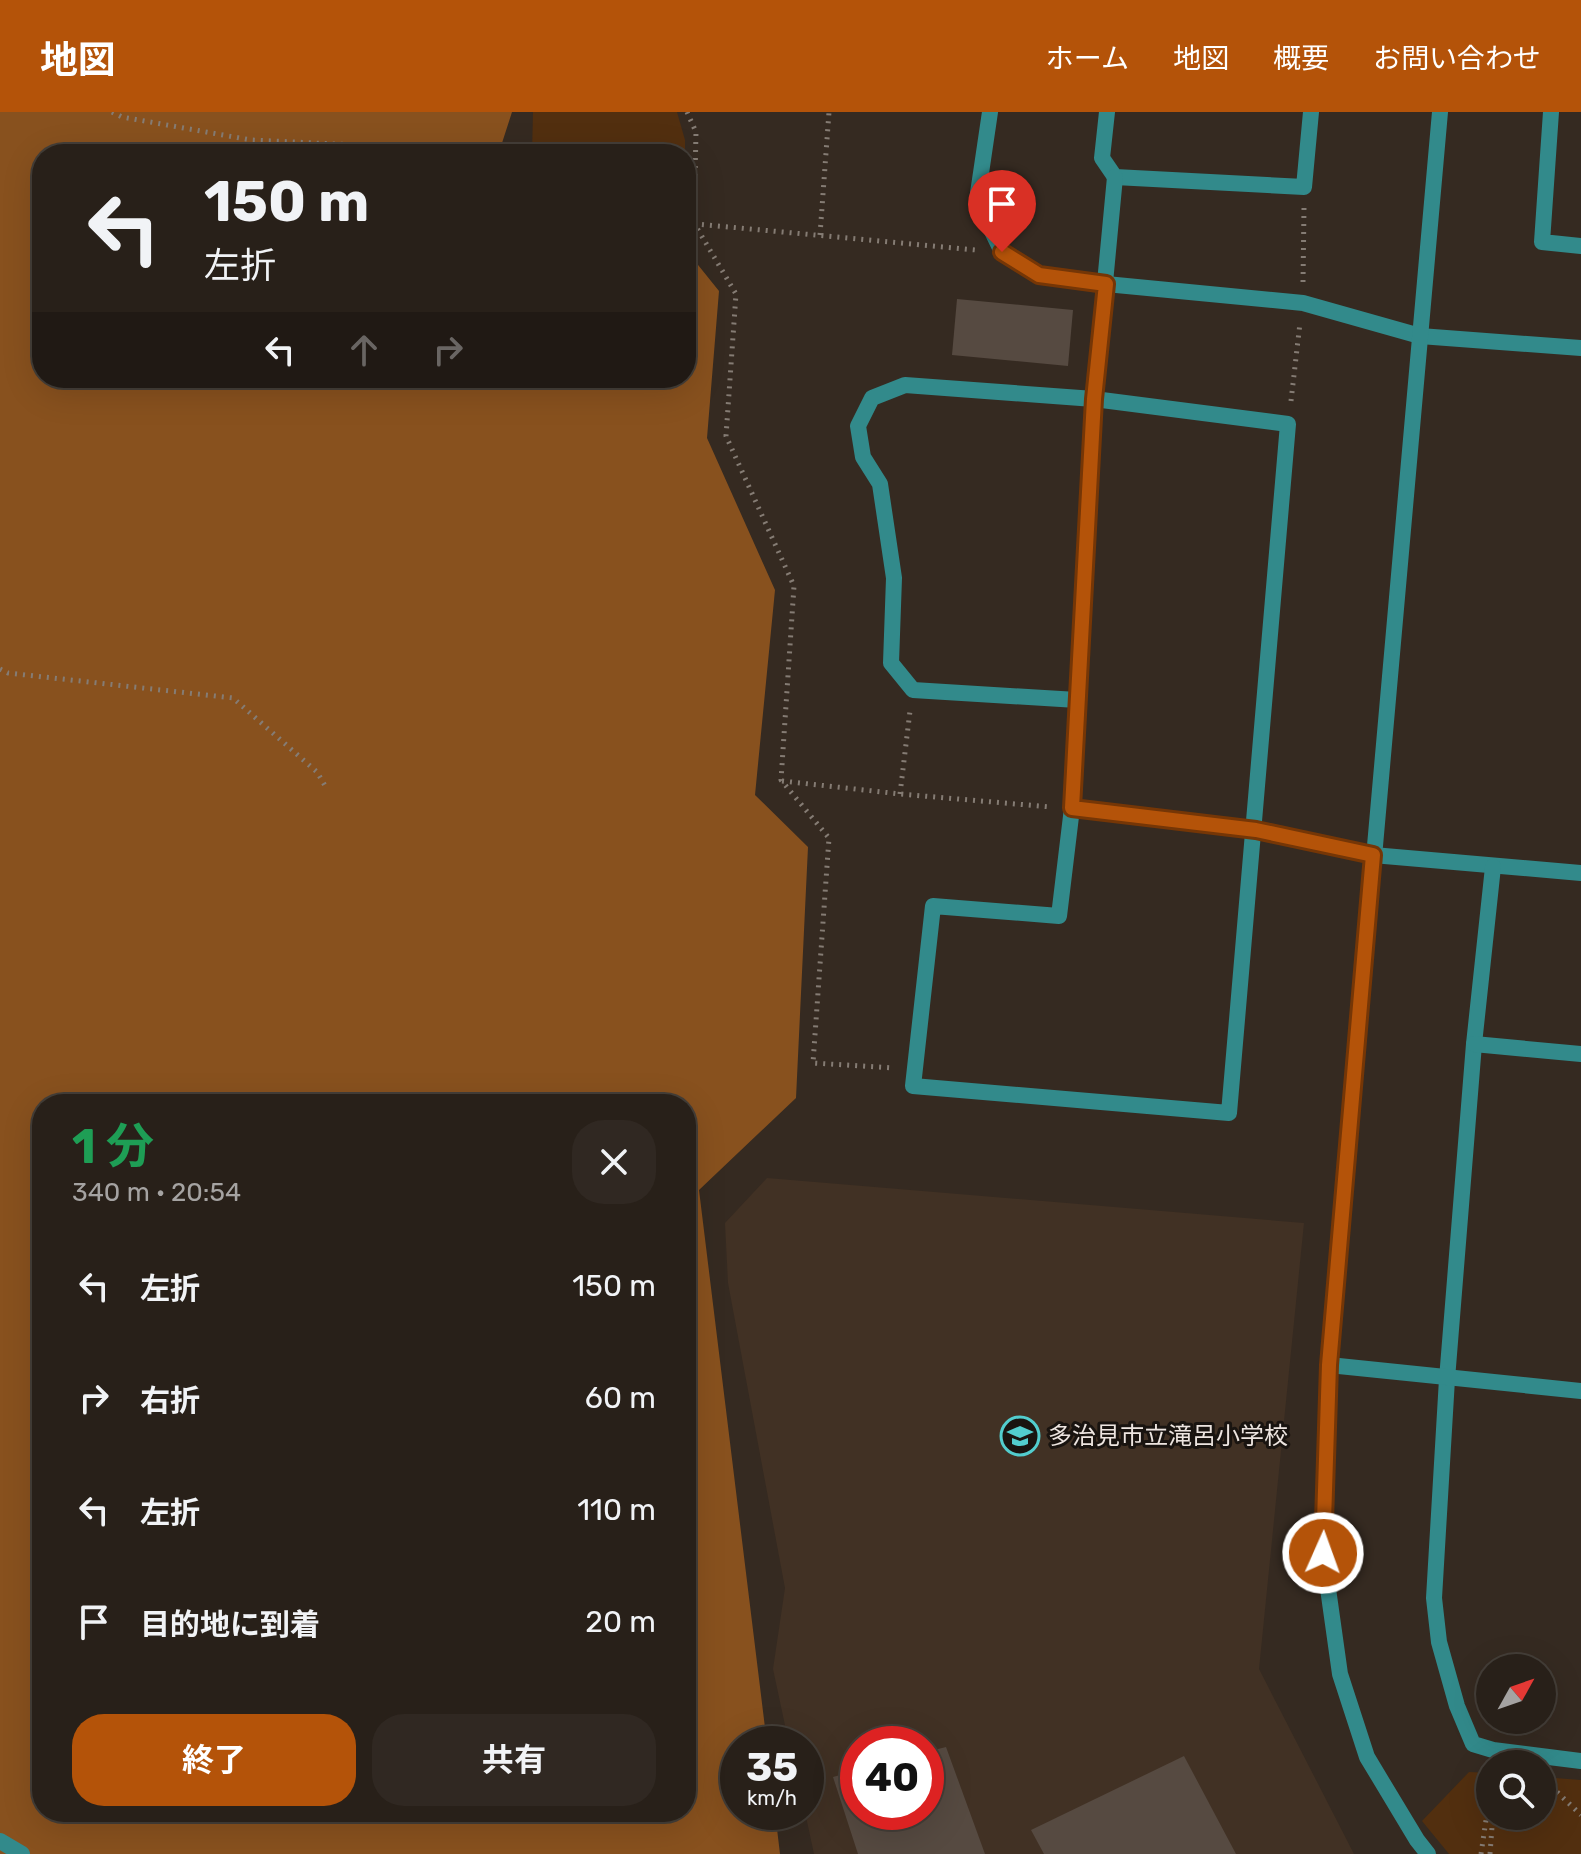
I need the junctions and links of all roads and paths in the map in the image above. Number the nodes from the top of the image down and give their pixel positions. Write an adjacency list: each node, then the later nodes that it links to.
1 (112, 112): 9 (path)
2 (687, 112): 10 (path)
3 (829, 112): 14 (path)
4 (990, 112): 16 (street)
5 (1107, 112): 11 (street)
6 (1311, 112): 11 (street)
7 (1440, 112): 18 (street)
8 (1551, 112): 15 (street)
9 (335, 144)
10 (696, 144)
11 (1115, 177): 17 (street)
12 (696, 223): 14 (path)
13 (696, 226): 24 (path)
14 (820, 235): 16 (path)
15 (1581, 246)
16 (1002, 252): 17 (street)
17 (1106, 284): 18 (street); 20 (street)
18 (1420, 336): 19 (street); 29 (street)
19 (1581, 348)
20 (1094, 399): 22 (street); 23 (street); 28 (street)
21 (0, 669): 25 (path)
22 (913, 690): 23 (street); 26 (path)
23 (1077, 700): 27 (street)
24 (781, 780): 26 (path); 34 (path)
25 (327, 789)
26 (900, 794): 27 (path)
27 (1072, 808): 28 (street); 34 (street)
28 (1256, 830): 29 (street); 34 (street)
29 (1373, 855): 30 (street); 35 (street)
30 (1493, 867): 31 (street); 32 (street)
31 (1581, 873)
32 (1474, 1044): 33 (street); 36 (street)
33 (1581, 1054)
34 (916, 1069)
35 (1329, 1365): 36 (street); 45 (street)
36 (1447, 1379): 37 (street); 38 (street)
37 (1581, 1391)
38 (1581, 1761)
39 (1556, 1791): 40 (path)
40 (1581, 1815)
41 (1485, 1830): 46 (path)
42 (1492, 1830): 47 (path)
43 (0, 1841): 44 (street)
44 (22, 1854)
45 (1428, 1854)
46 (1481, 1854)
47 (1490, 1854)

